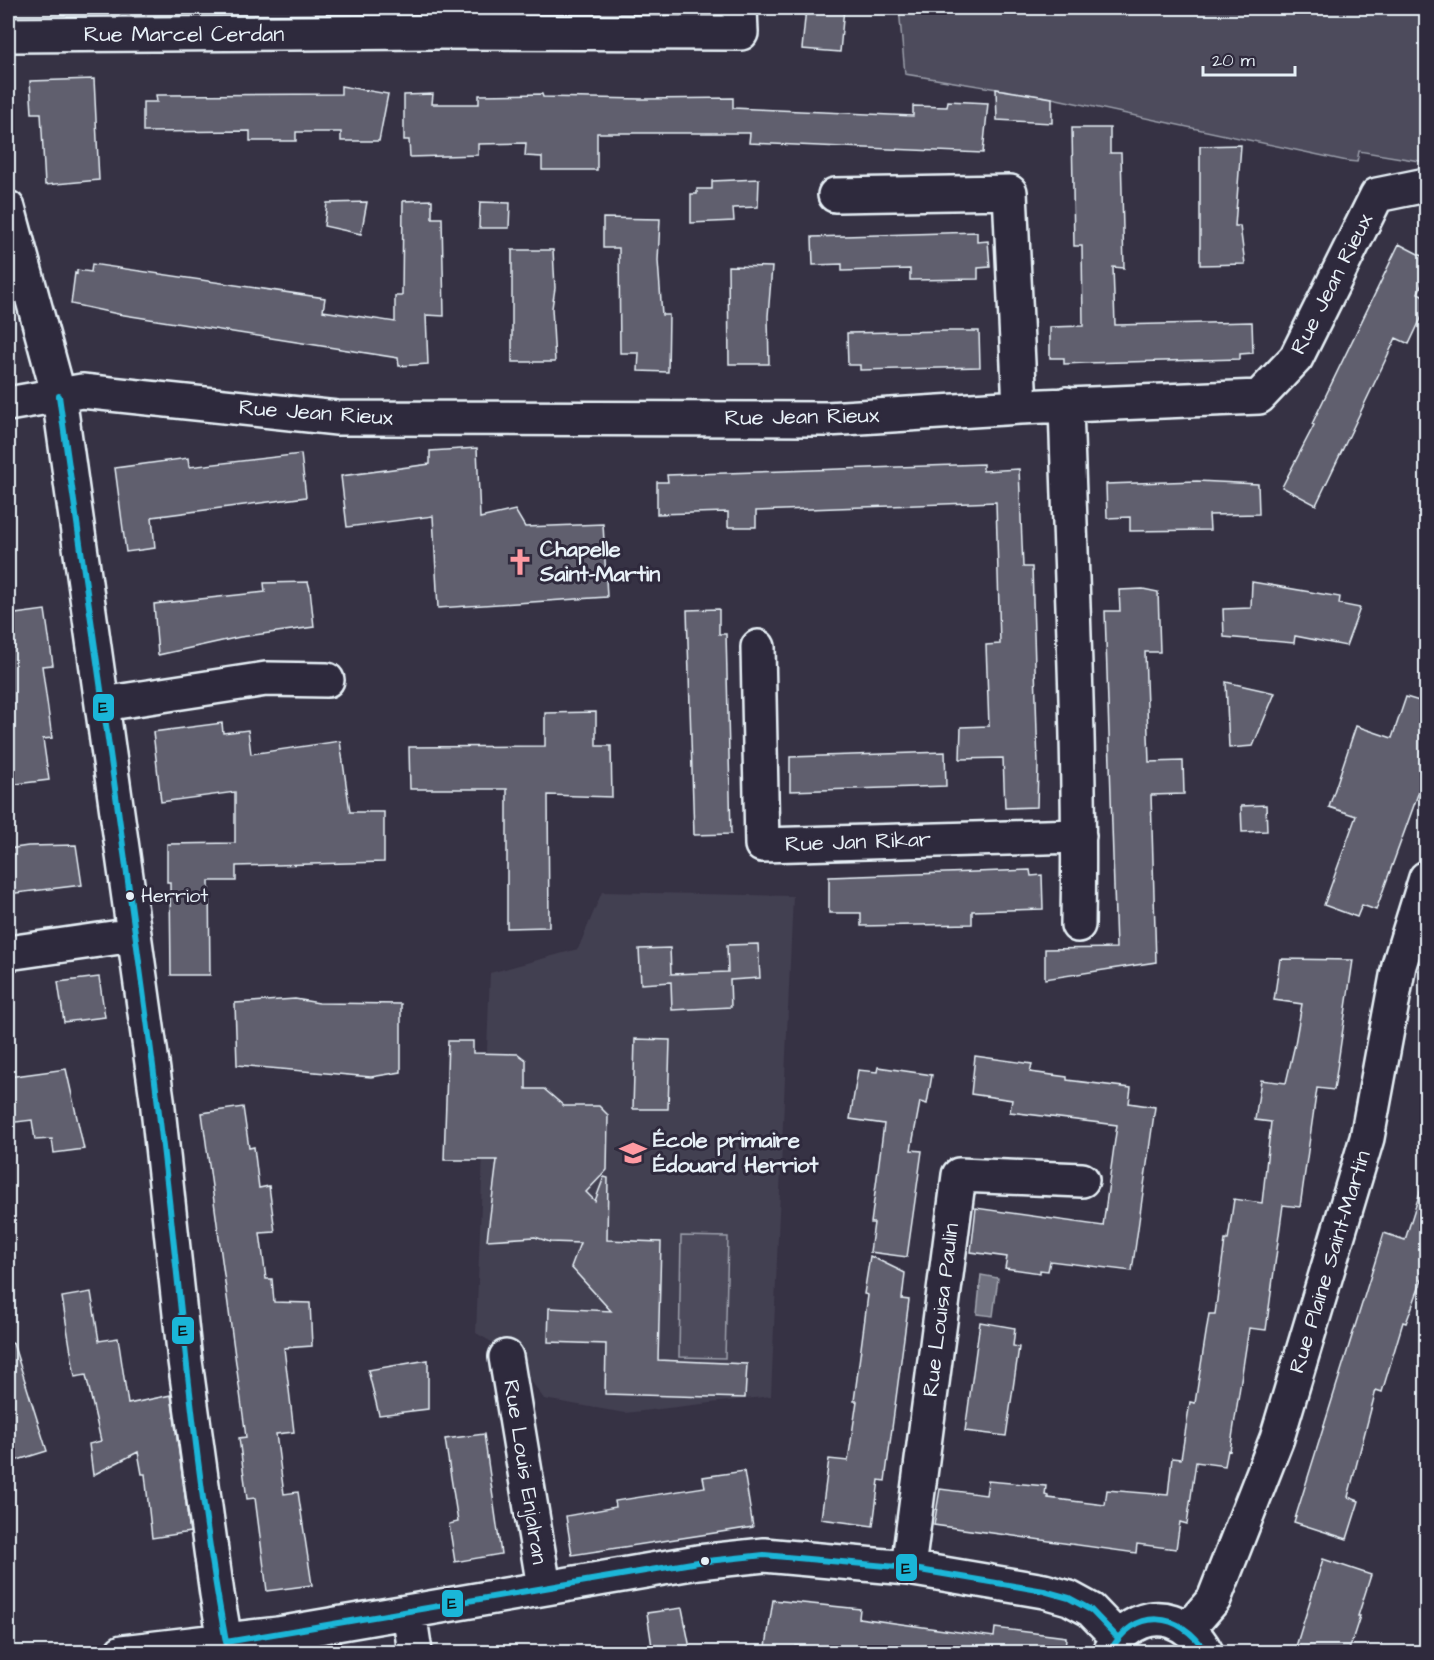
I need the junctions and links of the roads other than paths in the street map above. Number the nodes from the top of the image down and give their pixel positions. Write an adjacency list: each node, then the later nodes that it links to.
1 (740, 8): 2 (street, Rue Marcel Cerdan)
2 (432, 20): 3 (street, Rue Marcel Cerdan)
3 (8, 35)
4 (1426, 185): 9 (street, Rue Jean Rieux)
5 (835, 195): 10 (street)
6 (8, 208): 7 (street)
7 (59, 396): 8 (street, Rue Jean Rieux); 10 (street, Rue Jean Rieux); 13 (street)
8 (8, 404)
9 (1066, 404): 10 (street, Rue Jean Rieux); 14 (street)
10 (1020, 407)
11 (758, 647): 14 (street, Rue Jan Rikar)
12 (327, 680): 13 (street)
13 (103, 704): 17 (street)
14 (1079, 836): 16 (street)
15 (1426, 878): 24 (street, Rue Plaine Saint-Martin)
16 (1078, 925)
17 (134, 935): 18 (street); 26 (street)
18 (8, 953)
19 (1082, 1180): 21 (street, Rue Louisa Paulin)
20 (506, 1357): 22 (street, Rue Louis Enjalran)
21 (908, 1568): 22 (street); 25 (street)
22 (544, 1587): 23 (street)
23 (410, 1612): 26 (street); 28 (street)
24 (1197, 1641): 25 (street, Rue Plaine Saint-Martin)
25 (1114, 1645)
26 (226, 1647): 27 (street)
27 (122, 1653)
28 (415, 1653)

